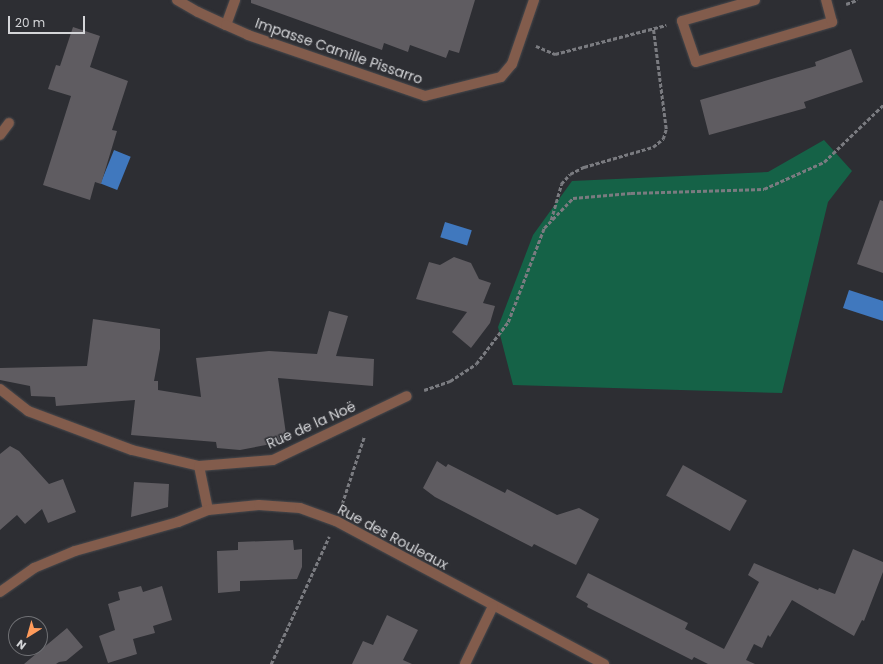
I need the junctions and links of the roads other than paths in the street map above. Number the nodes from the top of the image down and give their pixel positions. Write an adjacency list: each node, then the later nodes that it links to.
1 (177, 0): 6 (street, Impasse Camille Pissarro)
2 (235, 0): 6 (street)
3 (534, 0): 6 (street, Impasse Camille Pissarro)
4 (755, 0): 5 (street)
5 (826, 0)
6 (226, 25)
7 (9, 123): 8 (street)
8 (0, 135)
9 (0, 389): 11 (street, Rue de la Noë)
10 (407, 396): 11 (street, Rue de la Noë)
11 (199, 466): 12 (street)
12 (208, 510): 13 (street, Rue des Rouleaux); 14 (street, Rue des Rouleaux)
13 (0, 592)
14 (493, 606): 15 (street); 16 (street, Rue des Rouleaux)
15 (465, 664)
16 (604, 664)

